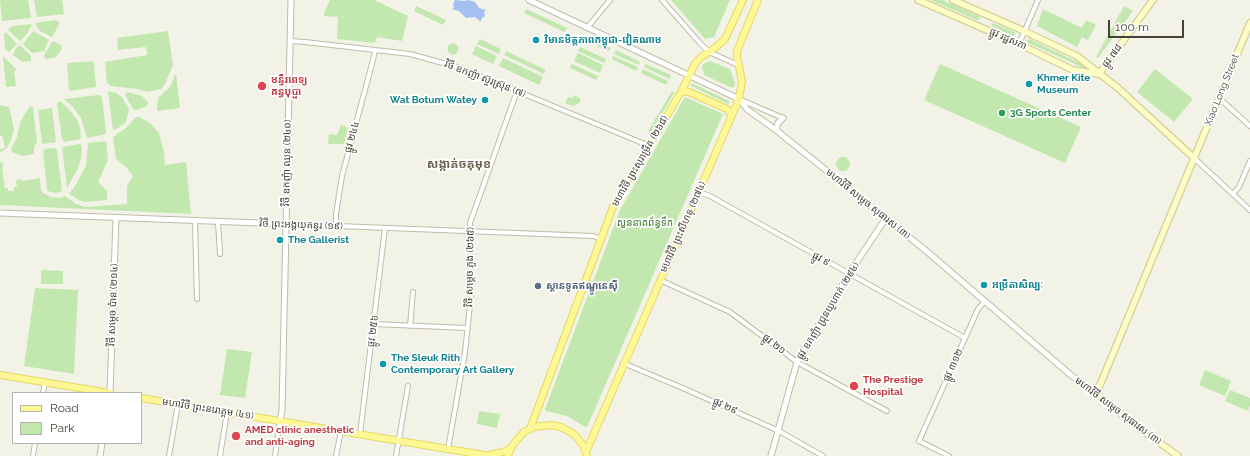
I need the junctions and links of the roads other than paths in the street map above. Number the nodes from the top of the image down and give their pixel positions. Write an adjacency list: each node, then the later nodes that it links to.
1 (291, 0): 14 (street, វិថី ឧកញ៉ា ឈុន (២៤០))
2 (528, 0): 12 (street, មហាវិថី សម្តេច សុធារស (៣))
3 (610, 0): 12 (street)
4 (662, 0): 17 (street)
5 (743, 0): 17 (main road, មហាវិថី ព្រះសុរាម្រឹត (២៦៨))
6 (758, 0): 18 (main road, មហាវិថី ព្រះសីហនុ (២៧៤))
7 (918, 0): 15 (main road, ផ្លូវ រដ្ឋសភា)
8 (953, 0): 13 (main road, ផ្លូវ រដ្ឋសភា)
9 (1038, 0): 13 (street)
10 (1154, 0): 19 (main road, ផ្លូវ ៧៨)
11 (1250, 23): 23 (main road, Xiao Long Street)
12 (587, 28): 20 (street, មហាវិថី សម្តេច សុធារស (៣))
13 (1024, 31): 15 (street); 19 (main road, ផ្លូវ រដ្ឋសភា)
14 (290, 41): 16 (street, វិថី ឧកញ៉ា ស៊ួរស៊្រុន (៧)); 40 (street, វិថី ឧកញ៉ា ឈុន (២៤០))
15 (1019, 44): 19 (main road, ផ្លូវ រដ្ឋសភា)
16 (375, 50): 21 (street, វិថី ឧកញ៉ា ស៊ួរស៊្រុន (៧)); 41 (street, ផ្លូវ ២៤៤)
17 (709, 52): 18 (street); 20 (main road, មហាវិថី ព្រះសុរាម្រឹត (២៦៨))
18 (738, 65): 24 (main road, មហាវិថី ព្រះសីហនុ (២៧៤))
19 (1099, 74): 30 (main road, ផ្លូវ រដ្ឋសភា)
20 (689, 76): 22 (main road, មហាវិថី ព្រះសុរាម្រឹត (២៦៨)); 24 (street, មហាវិថី សម្តេច សុធារស (៣))
21 (517, 91): 29 (street, វិថី ឧកញ៉ា ស៊ួរស៊្រុន (៧)); 43 (street, វិថី សម្តេច ភួង (២៦៥))
22 (680, 94): 25 (main road); 29 (main road, មហាវិថី ព្រះសុរាម្រឹត (២៦៨))
23 (1219, 98): 27 (street); 30 (main road, Xiao Long Street)
24 (739, 99): 25 (main road, មហាវិថី ព្រះសីហនុ (២៧៤)); 26 (street); 28 (street, មហាវិថី សម្តេច សុធារស (៣))
25 (731, 118): 32 (main road, មហាវិថី ព្រះសីហនុ (២៧៤))
26 (783, 118): 28 (street)
27 (1250, 126)
28 (776, 130): 37 (street, មហាវិថី សម្តេច សុធារស (៣))
29 (648, 146): 44 (main road, មហាវិថី ព្រះសុរាម្រឹត (២៦៨))
30 (1194, 158): 33 (street); 63 (main road, Xiao Long Street)
31 (1250, 161): 33 (street)
32 (699, 192): 46 (street, ផ្លូវ ៩); 47 (main road, មហាវិថី ព្រះសីហនុ (២៧៤))
33 (1233, 194): 34 (street)
34 (1250, 210)
35 (0, 213): 36 (street, វិថី ព្រះអង្គយុគន្ធរ (១៩))
36 (116, 218): 38 (street, វិថី ព្រះអង្គយុគន្ធរ (១៩)); 62 (street, វិថី សម្តេច ប៉ាន (២១៤))
37 (886, 218): 46 (street, ផ្លូវ ឧកញ៉ា ជ្រុនយូហាក់ (២៩៤)); 50 (street, មហាវិថី សម្តេច សុធារស (៣))
38 (195, 221): 39 (street, វិថី ព្រះអង្គយុគន្ធរ (១៩)); 49 (street)
39 (218, 222): 40 (street, វិថី ព្រះអង្គយុគន្ធរ (១៩)); 45 (street)
40 (286, 224): 41 (street, វិថី ព្រះអង្គយុគន្ធរ (១៩)); 68 (street, វិថី ឧកញ៉ា ឈុន (២៤០))
41 (336, 226): 42 (street, វិថី ព្រះអង្គយុគន្ធរ (១៩))
42 (385, 228): 43 (street, វិថី ព្រះអង្គយុគន្ធរ (១៩)); 51 (street, ផ្លូវ ២៥៦)
43 (470, 231): 44 (street, វិថី ព្រះអង្គយុគន្ធរ (១៩)); 53 (street, វិថី សម្តេច ភួង (២៦៥))
44 (601, 239): 69 (main road, មហាវិថី ព្រះសុរាម្រឹត (២៦៨))
45 (220, 254)
46 (848, 275): 54 (street, ផ្លូវ ៩); 55 (street, ផ្លូវ ឧកញ៉ា ជ្រុនយូហាក់ (២៩៤))
47 (660, 280): 55 (street, ផ្លូវ ២១); 56 (main road, មហាវិថី ព្រះសីហនុ (២៧៤))
48 (413, 292): 52 (street)
49 (197, 299)
50 (985, 301): 54 (street, ផ្លូវ ៣១២); 63 (street, មហាវិថី សម្តេច សុធារស (៣))
51 (374, 324): 52 (street); 72 (street, ផ្លូវ ២៥៦)
52 (410, 326): 53 (street)
53 (467, 328): 77 (street, វិថី សម្តេច ភួង (២៦៥))
54 (965, 338): 90 (street, ផ្លូវ ៣១២)
55 (797, 362): 66 (street, ផ្លូវ ២១); 71 (street, ផ្លូវ ឧកញ៉ា ជ្រុនយូហាក់ (២៩៤))
56 (623, 364): 71 (street, ផ្លូវ ២៩); 78 (main road, មហាវិថី ព្រះសីហនុ (២៧៤))
57 (0, 375): 58 (main road)
58 (45, 382): 60 (street); 61 (main road)
59 (408, 386): 73 (street)
60 (43, 392)
61 (104, 392)
62 (110, 392)
63 (1094, 392): 91 (main road, មហាវិថី សម្តេច សុធារស (៣))
64 (142, 398): 65 (main road, មហាវិថី ព្រះនរោត្តម (៤១))
65 (178, 404): 67 (main road, មហាវិថី ព្រះនរោត្តម (៤១)); 81 (street)
66 (887, 411)
67 (227, 412): 68 (main road, មហាវិថី ព្រះនរោត្តម (៤១)); 82 (street)
68 (280, 421): 70 (main road, មហាវិថី ព្រះនរោត្តម (៤១)); 83 (street)
69 (530, 429): 76 (main road); 78 (main road)
70 (340, 431): 72 (main road, មហាវិថី ព្រះនរោត្តម (៤១)); 84 (street)
71 (779, 431): 88 (street, ផ្លូវ ឧកញ៉ា ជ្រុនយូហាក់ (២៩៤)); 89 (street, ផ្លូវ ២៩)
72 (360, 434): 73 (main road, មហាវិថី ព្រះនរោត្តម (៤១))
73 (398, 441): 77 (main road, មហាវិថី ព្រះនរោត្តម (៤១)); 85 (street)
74 (35, 444): 79 (street)
75 (102, 444): 80 (street)
76 (511, 448): 86 (main road, មហាវិថី ព្រះនរោត្តម (៤១)); 87 (main road)
77 (448, 449): 86 (main road, មហាវិថី ព្រះនរោត្តម (៤១))
78 (588, 454)
79 (33, 456)
80 (100, 456)
81 (169, 456)
82 (220, 456)
83 (275, 456)
84 (336, 456)
85 (396, 456)
86 (489, 456)
87 (508, 456)
88 (771, 456)
89 (823, 456)
90 (949, 456)
91 (1178, 456)

